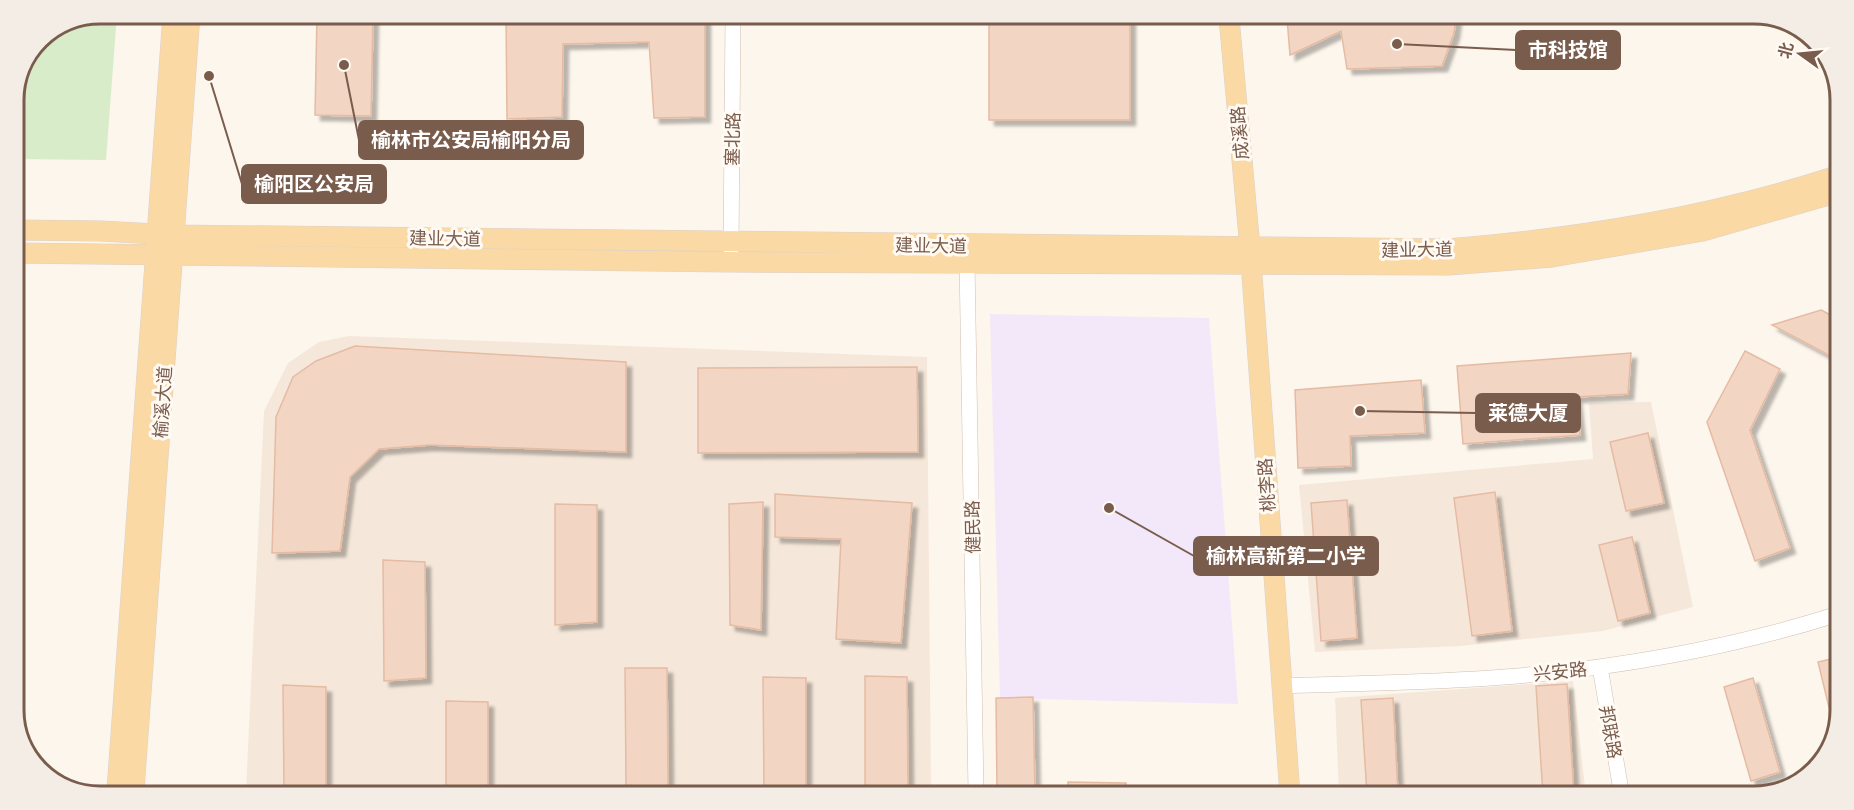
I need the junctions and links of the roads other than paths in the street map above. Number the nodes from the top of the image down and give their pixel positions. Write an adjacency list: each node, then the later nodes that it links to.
1 (173, 24): 8 (main road, 榆溪大道)
2 (189, 24): 8 (main road, 榆溪大道)
3 (733, 24): 10 (street, 塞北路)
4 (1230, 24): 11 (main road, 成溪路)
5 (1830, 177): 11 (main road, 建业大道)
6 (1830, 195): 11 (main road, 建业大道)
7 (24, 230): 8 (main road, 建业大道)
8 (164, 244): 9 (main road, 建业大道); 10 (main road, 建业大道); 16 (main road, 榆溪大道); 17 (main road, 榆溪大道)
9 (24, 252)
10 (731, 252): 11 (main road, 建业大道); 12 (main road, 建业大道)
11 (1250, 256): 12 (main road, 建业大道); 15 (main road, 桃李路)
12 (967, 261): 18 (street, 健民路)
13 (1830, 617): 14 (street, 兴安路)
14 (1600, 667): 15 (street, 兴安路); 20 (street, 邦联路)
15 (1280, 686): 19 (main road, 桃李路)
16 (117, 786)
17 (134, 786)
18 (976, 786)
19 (1289, 786)
20 (1620, 786)

